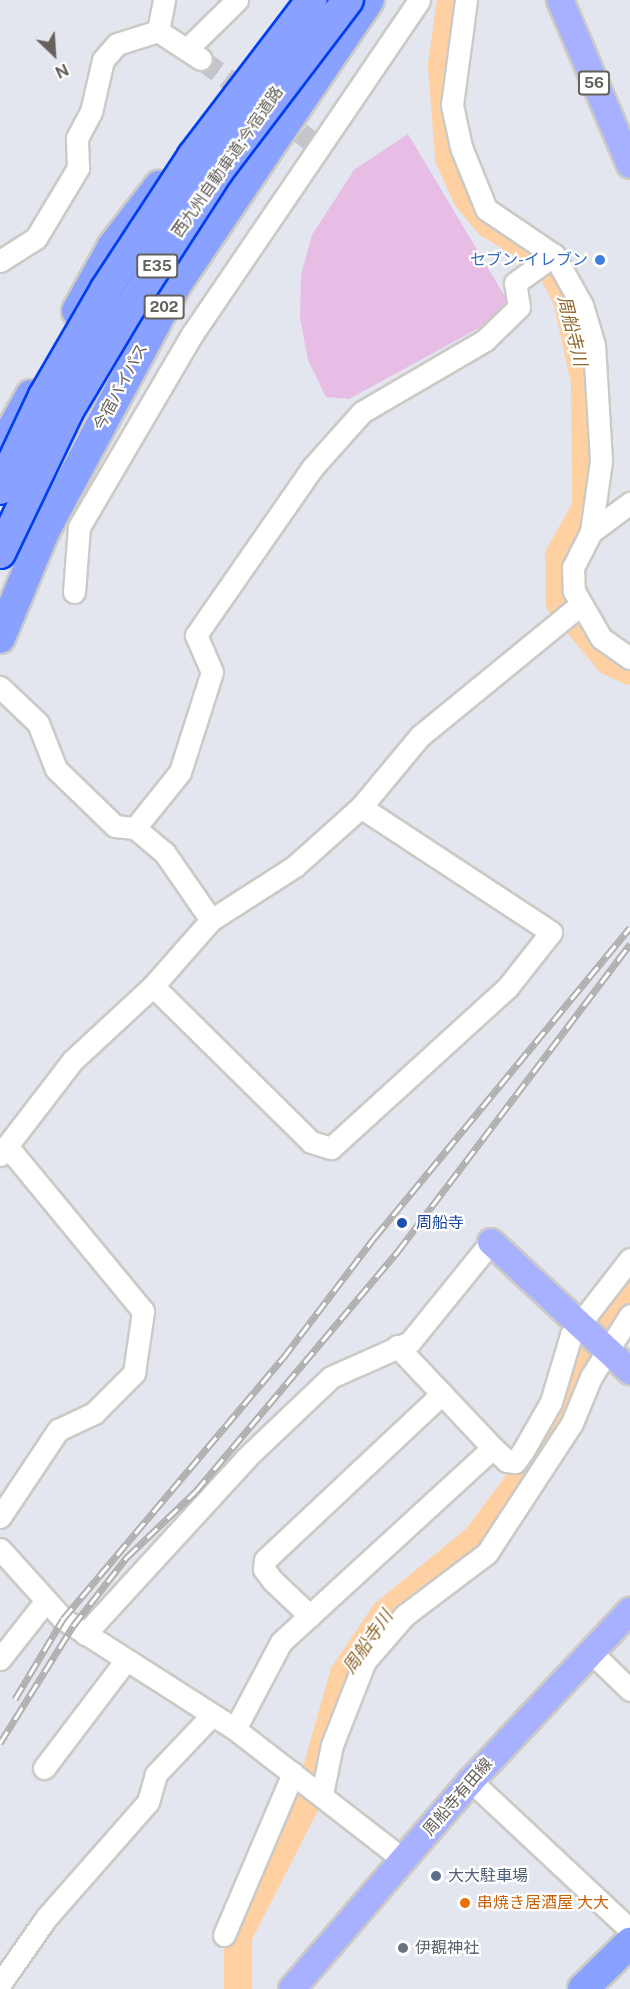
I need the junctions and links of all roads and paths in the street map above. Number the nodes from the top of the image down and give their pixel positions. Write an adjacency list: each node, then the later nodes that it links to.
1 (165, 0): 10 (street)
2 (237, 0): 10 (street)
3 (302, 0): 14 (highway)
4 (312, 0): 15 (highway, 西九州自動車道;今宿道路 / E35, bridge)
5 (348, 0): 18 (highway, 西九州自動車道;今宿道路 / E35, bridge)
6 (369, 0): 21 (highway, 今宿バイパス / 202)
7 (419, 0): 19 (street)
8 (466, 0): 12 (street)
9 (560, 0): 11 (main road, 56)
10 (158, 31): 13 (street)
11 (628, 154)
12 (554, 255): 17 (street); 25 (street)
13 (0, 261)
14 (0, 451)
15 (0, 489)
16 (630, 503): 17 (street)
17 (591, 532): 20 (street)
18 (0, 553)
19 (74, 592)
20 (579, 606): 22 (street); 24 (street)
21 (0, 638)
22 (630, 658)
23 (0, 687): 25 (street)
24 (361, 807): 26 (street); 27 (street)
25 (135, 828): 26 (street)
26 (211, 920): 27 (street)
27 (153, 986): 28 (street)
28 (4, 1151): 38 (street)
29 (491, 1242): 32 (main road); 33 (street)
30 (630, 1259): 32 (street)
31 (630, 1315): 34 (street)
32 (581, 1325): 34 (main road); 37 (street)
33 (397, 1346): 36 (street); 43 (street)
34 (604, 1347): 35 (main road); 53 (street)
35 (630, 1371)
36 (441, 1394): 37 (street); 42 (street)
37 (493, 1448): 42 (street)
38 (0, 1517)
39 (0, 1549): 40 (street)
40 (44, 1603): 43 (street); 45 (street)
41 (630, 1611): 44 (main road, 周船寺有田線)
42 (310, 1616): 49 (street)
43 (85, 1634): 46 (street)
44 (592, 1653): 47 (street); 52 (main road, 周船寺有田線)
45 (0, 1659)
46 (126, 1660): 48 (street); 50 (street)
47 (630, 1690)
48 (212, 1715): 49 (street); 58 (street)
49 (235, 1729): 51 (street)
50 (44, 1768)
51 (297, 1776): 53 (street); 56 (street)
52 (471, 1781): 54 (main road, 周船寺有田線); 55 (street)
53 (322, 1794): 54 (street)
54 (404, 1860): 59 (main road, 周船寺有田線)
55 (630, 1930)
56 (224, 1935)
57 (630, 1943): 60 (highway)
58 (0, 1984)
59 (292, 1989)
60 (584, 1989)

